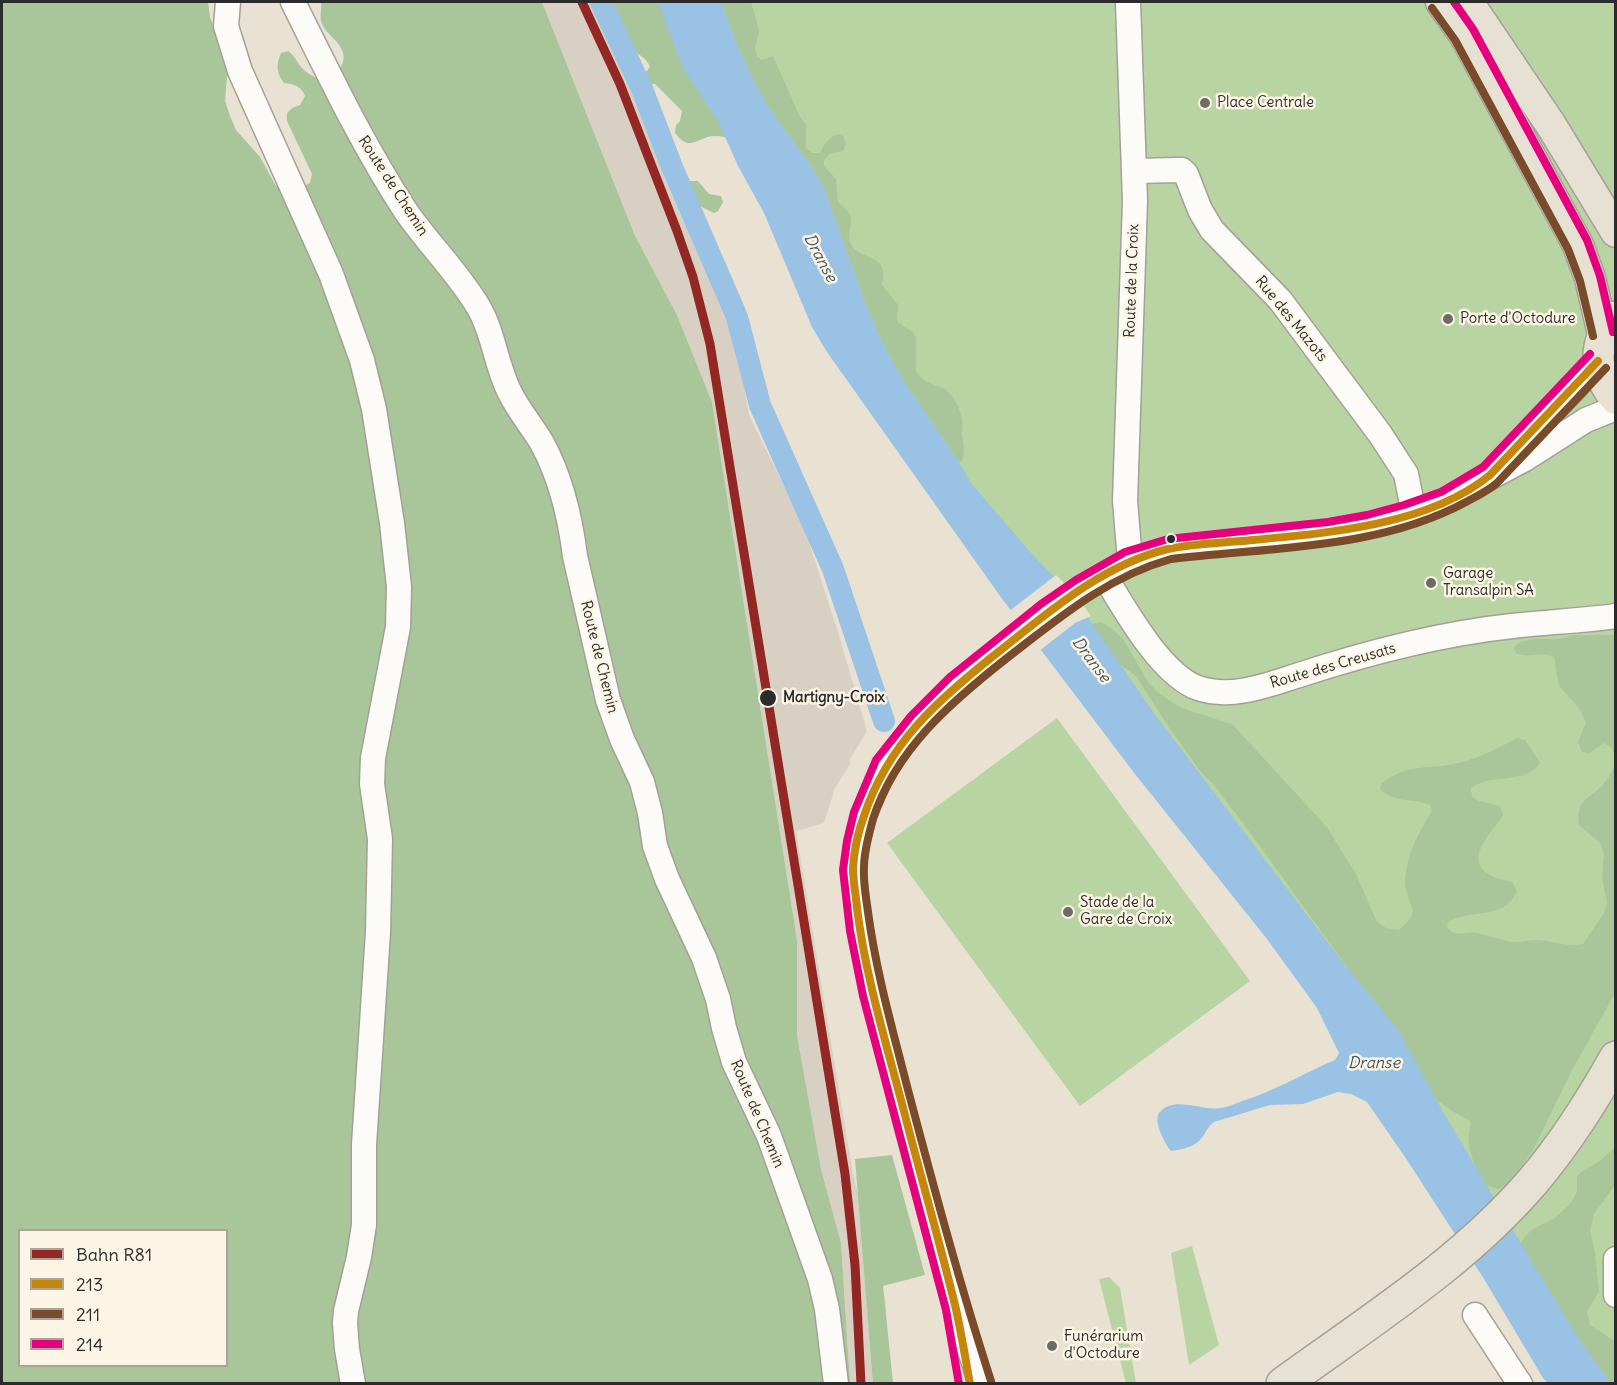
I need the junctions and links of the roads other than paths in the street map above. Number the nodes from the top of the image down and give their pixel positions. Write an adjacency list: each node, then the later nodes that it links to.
1 (228, 2): 21 (street)
2 (292, 2): 22 (street, Route de Chemin)
3 (1128, 2): 6 (street, Route de la Croix)
4 (1441, 2): 8 (main road)
5 (1468, 2): 7 (main road)
6 (1135, 171): 12 (street, Rue des Mazots); 13 (street, Route de la Croix)
7 (1616, 232)
8 (1605, 337): 9 (main road); 11 (street)
9 (1616, 399)
10 (1616, 408): 11 (street)
11 (1483, 481): 12 (street)
12 (1423, 511): 13 (street)
13 (1130, 561): 14 (street)
14 (1104, 575): 15 (street, Route des Creusats); 19 (street)
15 (1616, 616)
16 (1616, 1058): 25 (highway)
17 (1616, 1259): 18 (street)
18 (1616, 1295)
19 (956, 1308): 23 (street); 24 (street)
20 (1475, 1316): 26 (street)
21 (352, 1383)
22 (836, 1383)
23 (970, 1383)
24 (981, 1383)
25 (1283, 1383)
26 (1520, 1383)

